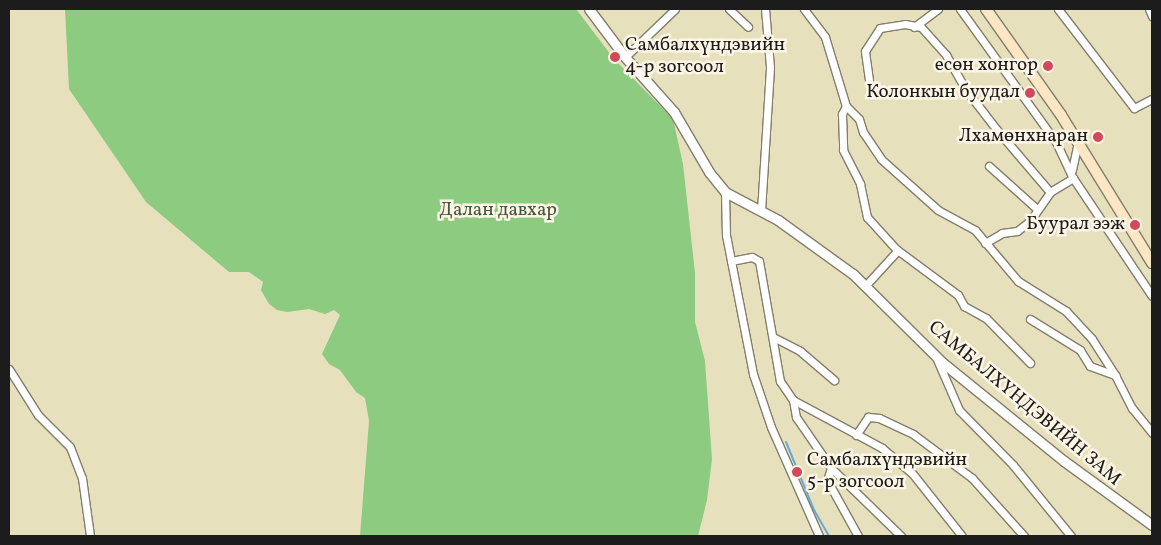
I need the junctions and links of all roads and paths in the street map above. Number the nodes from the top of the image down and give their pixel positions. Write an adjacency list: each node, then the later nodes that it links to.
1 (590, 9): 14 (street, САМБАЛХҮНДЭВИЙН ЗАМ)
2 (675, 9): 14 (street)
3 (729, 9): 12 (street)
4 (765, 9): 24 (street)
5 (804, 9): 17 (street)
6 (938, 9): 13 (street)
7 (960, 9): 20 (street)
8 (986, 9): 18 (main road)
9 (1058, 9): 16 (street)
10 (1150, 9): 11 (street)
11 (1152, 16)
12 (748, 27)
13 (914, 27): 15 (street); 22 (street)
14 (625, 57): 21 (street, САМБАЛХҮНДЭВИЙН ЗАМ)
15 (869, 80)
16 (1152, 99)
17 (846, 106): 25 (street); 26 (street)
18 (1078, 142): 20 (street); 28 (main road)
19 (989, 166): 23 (street)
20 (1073, 178): 22 (street); 30 (street)
21 (725, 192): 24 (street, САМБАЛХҮНДЭВИЙН ЗАМ); 27 (street)
22 (1050, 192): 23 (street)
23 (1037, 209): 25 (street)
24 (761, 211): 29 (street, САМБАЛХҮНДЭВИЙН ЗАМ)
25 (985, 243): 33 (street)
26 (898, 250): 29 (street); 36 (street)
27 (731, 260): 32 (street); 46 (street)
28 (1152, 264)
29 (866, 285): 35 (street, САМБАЛХҮНДЭВИЙН ЗАМ)
30 (1152, 296)
31 (1030, 319): 34 (street)
32 (773, 337): 39 (street); 40 (street)
33 (1098, 349): 34 (street); 38 (street)
34 (1080, 350): 38 (street)
35 (936, 357): 44 (street, САМБАЛХҮНДЭВИЙН ЗАМ); 51 (street)
36 (1030, 363)
37 (9, 369): 45 (street)
38 (1115, 375): 41 (street)
39 (834, 380)
40 (793, 400): 42 (street); 43 (street)
41 (1152, 432)
42 (856, 435): 49 (street); 50 (street)
43 (831, 468): 47 (street); 48 (street)
44 (1152, 525)
45 (90, 536)
46 (819, 536)
47 (858, 536)
48 (901, 536)
49 (962, 536)
50 (1024, 536)
51 (1071, 536)

